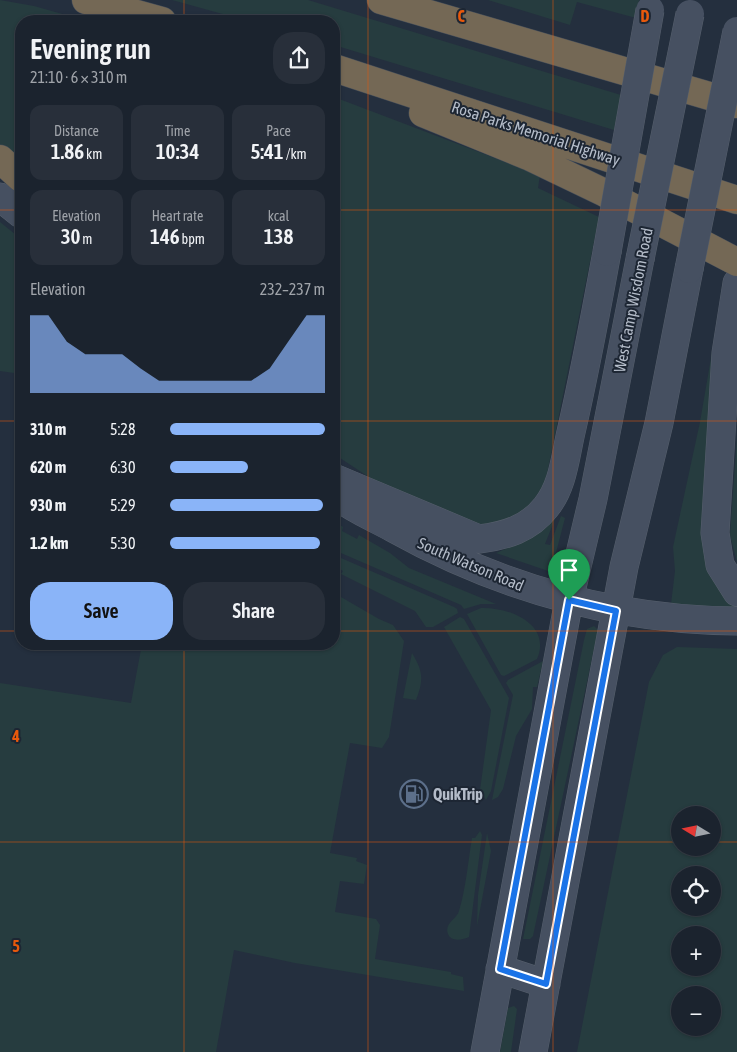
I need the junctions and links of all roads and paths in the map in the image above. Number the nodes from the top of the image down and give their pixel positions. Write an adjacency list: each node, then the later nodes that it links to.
1 (86, 0): 5 (highway)
2 (381, 0): 9 (highway)
3 (651, 5): 17 (main road, bridge)
4 (691, 7): 20 (main road, West Camp Wisdom Road, bridge)
5 (140, 15)
6 (737, 31): 21 (main road, bridge)
7 (340, 70): 8 (highway, Rosa Parks Memorial Highway)
8 (361, 75): 13 (highway, Rosa Parks Memorial Highway); 15 (highway)
9 (737, 104)
10 (0, 158): 11 (highway)
11 (15, 172)
12 (0, 196): 14 (main road)
13 (737, 200)
14 (15, 209)
15 (737, 262)
16 (736, 288): 19 (main road)
17 (340, 481)
18 (340, 497): 20 (main road, South Watson Road)
19 (737, 592)
20 (569, 600): 21 (main road, South Watson Road); 23 (main road, West Camp Wisdom Road)
21 (616, 611): 22 (main road, South Watson Road); 24 (main road)
22 (737, 621)
23 (500, 969): 24 (main road); 25 (main road, West Camp Wisdom Road)
24 (546, 984): 26 (main road)
25 (485, 1052)
26 (534, 1052)

